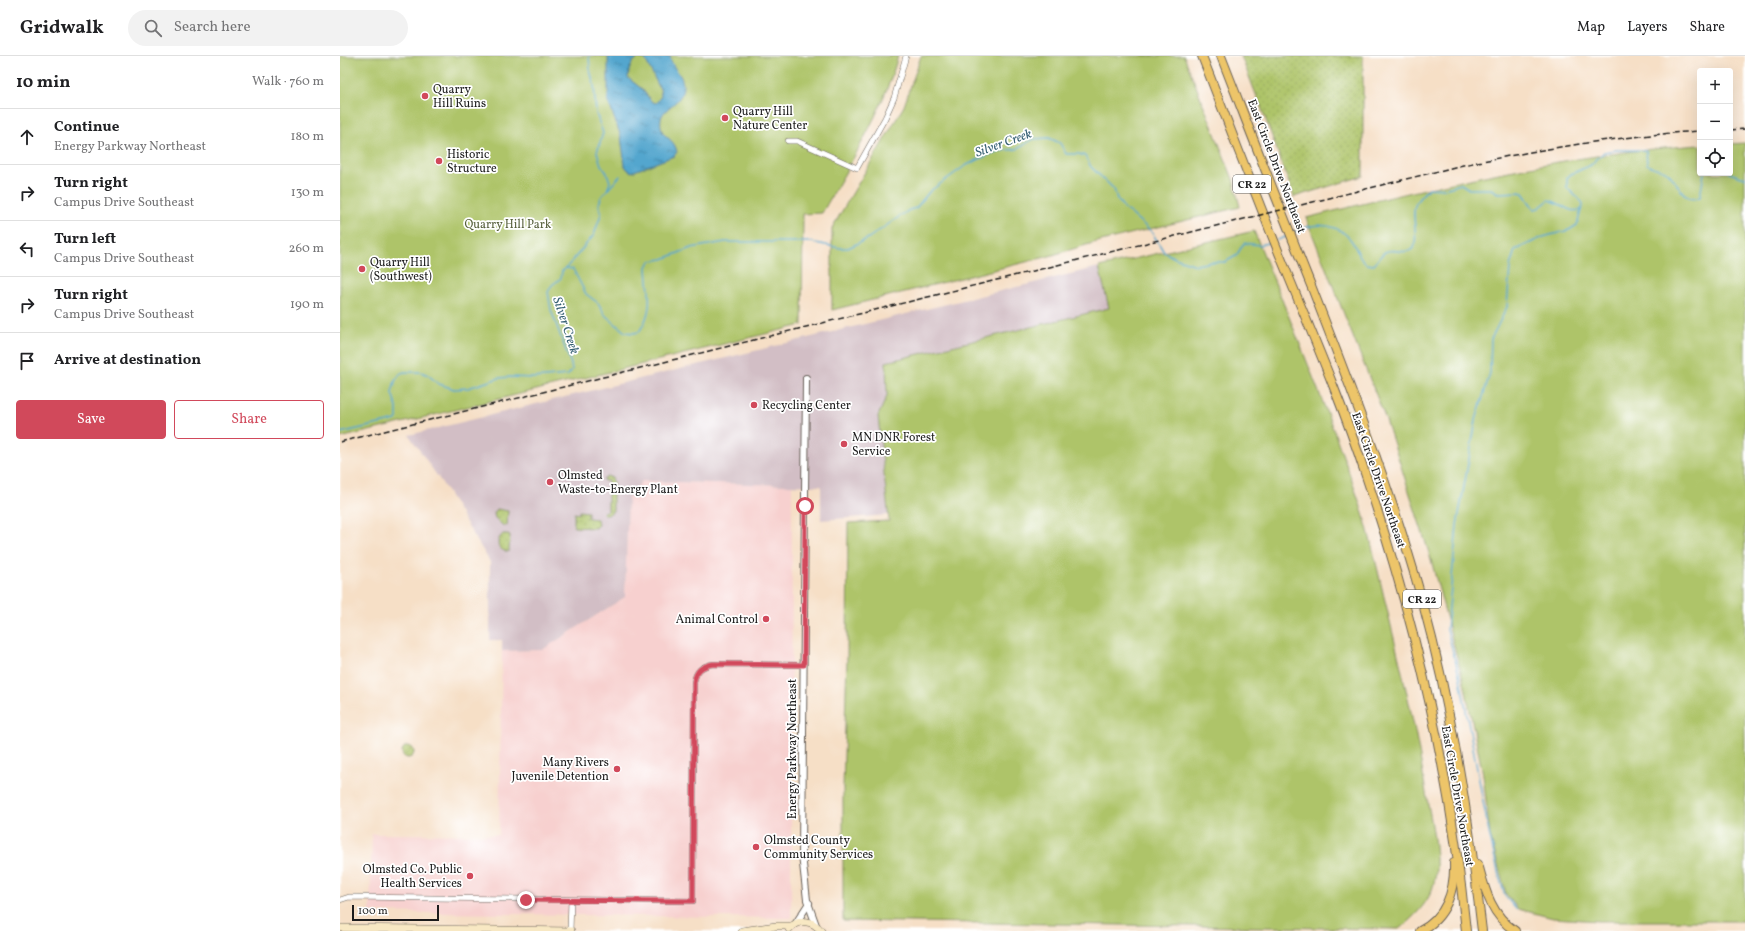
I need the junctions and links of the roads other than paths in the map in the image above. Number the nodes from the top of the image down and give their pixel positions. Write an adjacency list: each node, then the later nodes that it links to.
1 (906, 56): 4 (street)
2 (1202, 56): 7 (main road, East Circle Drive Northeast / CR 22)
3 (1221, 56): 8 (main road, East Circle Drive Northeast / CR 22)
4 (788, 141)
5 (806, 378): 6 (street, Energy Parkway Northeast)
6 (804, 665): 10 (street); 11 (street, Energy Parkway Northeast)
7 (1452, 822): 17 (main road); 18 (main road, East Circle Drive Northeast / CR 22)
8 (1471, 839): 19 (main road, East Circle Drive Northeast / CR 22); 20 (main road)
9 (340, 900): 10 (street)
10 (571, 900): 15 (street)
11 (809, 903): 12 (street); 14 (street, Energy Parkway Northeast)
12 (791, 927): 14 (main road); 16 (main road)
13 (340, 928): 15 (main road)
14 (818, 928)
15 (570, 931)
16 (742, 931)
17 (1420, 931)
18 (1466, 931)
19 (1482, 931)
20 (1515, 931)

